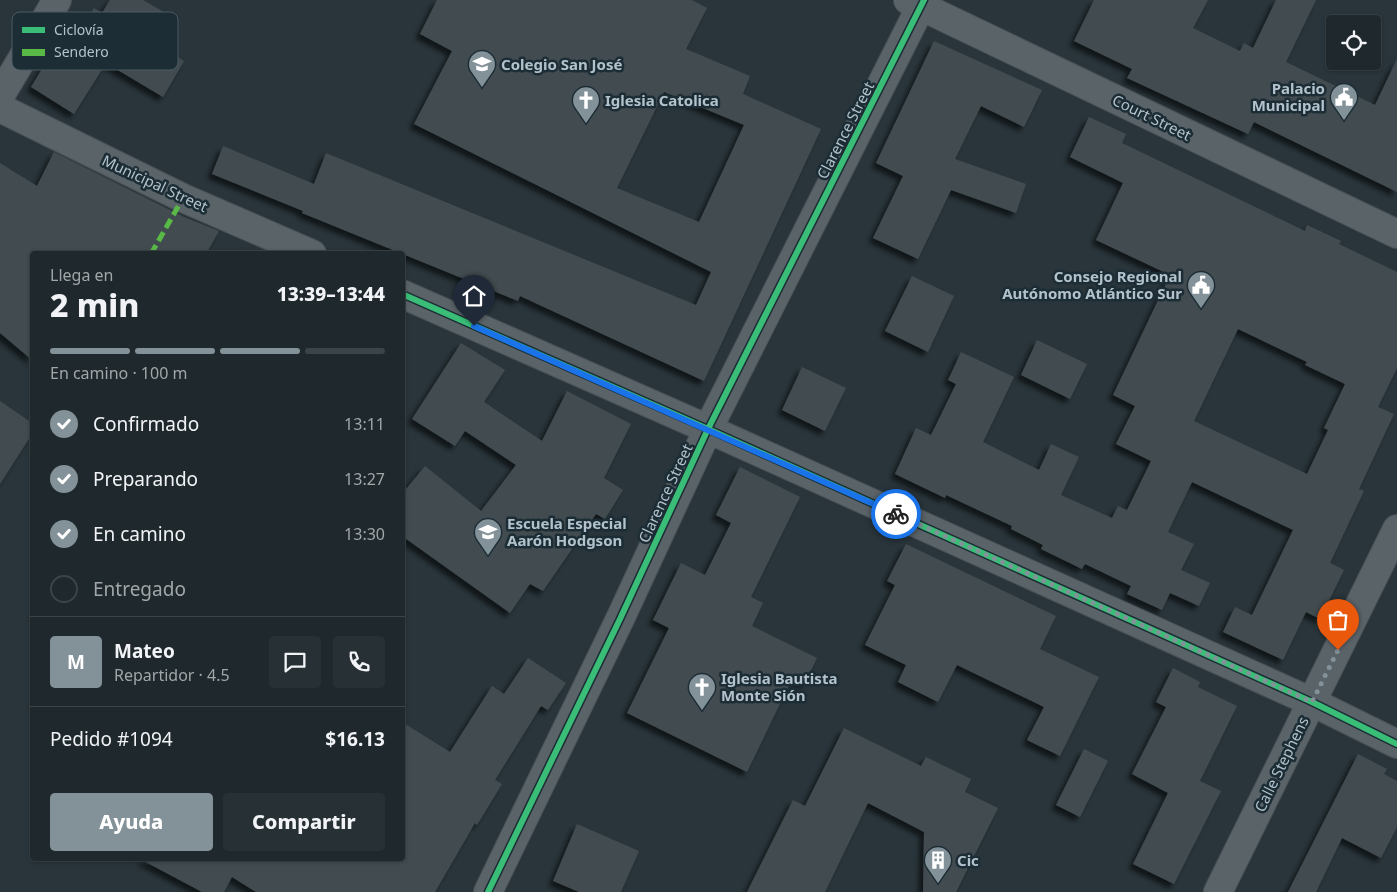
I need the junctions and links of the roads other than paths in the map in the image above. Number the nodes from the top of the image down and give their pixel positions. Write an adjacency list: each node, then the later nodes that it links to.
1 (57, 0): 3 (street)
2 (918, 2): 7 (street, Court Street); 10 (street, Clarence Street)
3 (50, 12)
4 (15, 70): 5 (street)
5 (0, 96)
6 (0, 108): 8 (street, Municipal Street)
7 (1397, 234)
8 (305, 251)
9 (405, 295): 10 (street)
10 (708, 429): 12 (street); 14 (street, Clarence Street)
11 (1397, 529): 12 (street, Calle Stephens)
12 (1312, 702): 13 (street); 15 (street, Calle Stephens)
13 (1397, 744)
14 (488, 892)
15 (1218, 892)

